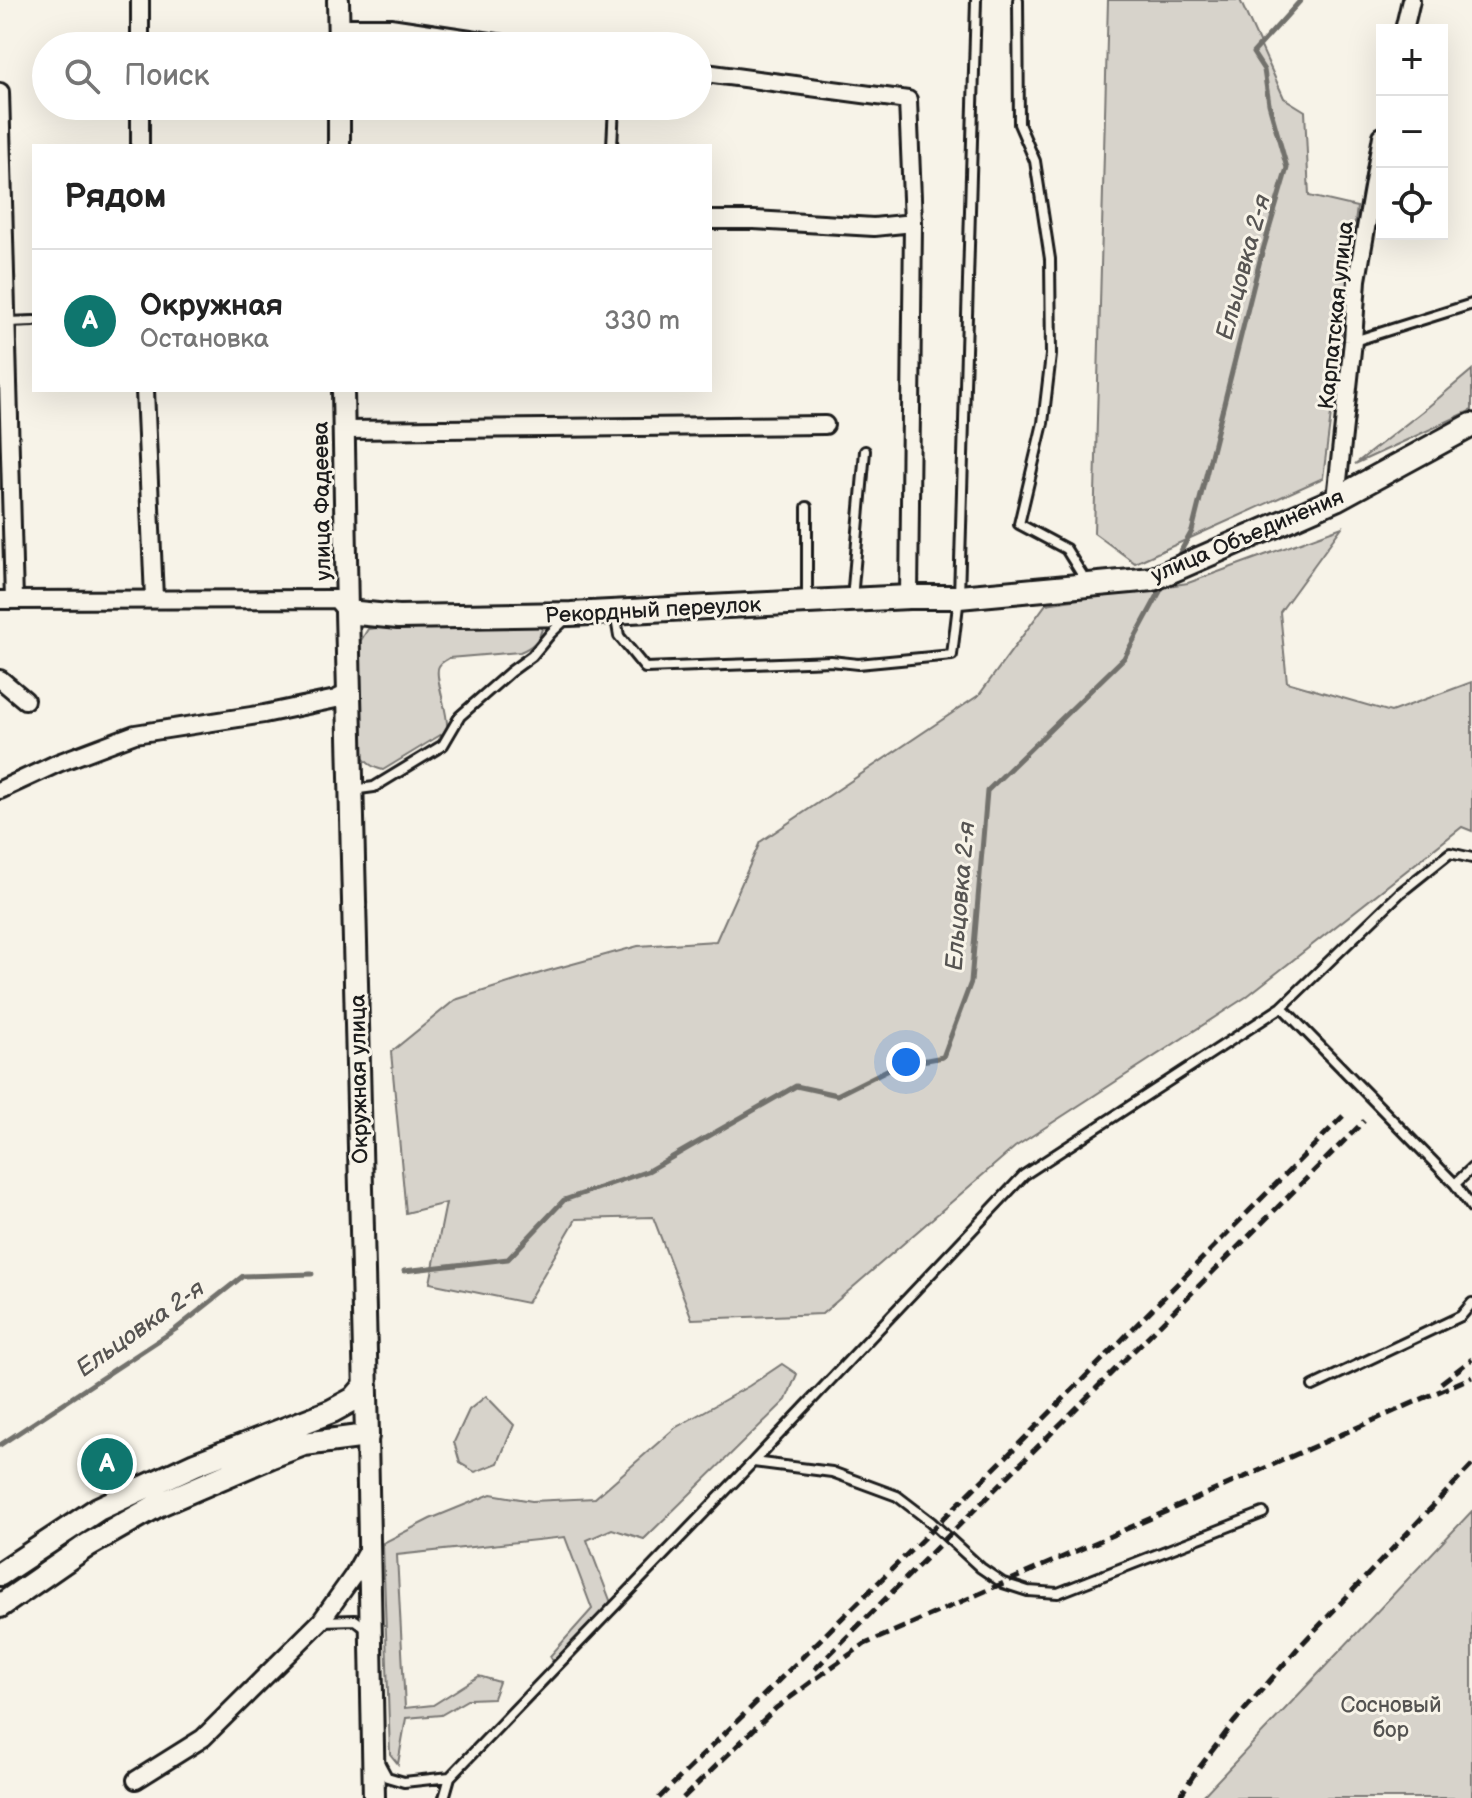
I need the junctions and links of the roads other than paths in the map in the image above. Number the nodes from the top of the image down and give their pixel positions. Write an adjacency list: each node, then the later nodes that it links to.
1 (140, 0): 7 (street)
2 (338, 0): 8 (street)
3 (976, 0): 36 (lane)
4 (1018, 0): 34 (lane)
5 (1411, 0): 6 (street)
6 (1405, 24)
7 (140, 32)
8 (339, 32)
9 (362, 32): 10 (street)
10 (423, 32)
11 (712, 74): 21 (street)
12 (0, 92): 24 (street)
13 (140, 120): 16 (street)
14 (339, 120): 17 (street)
15 (613, 120): 18 (lane)
16 (140, 144)
17 (339, 144)
18 (612, 144)
19 (1376, 168): 25 (street, Карпатская улица)
20 (712, 220): 21 (street)
21 (913, 223): 35 (street)
22 (1472, 304): 25 (lane)
23 (32, 321): 24 (lane)
24 (8, 322): 38 (street)
25 (1353, 341): 32 (street, Карпатская улица)
26 (145, 392): 37 (street)
27 (343, 392): 30 (street, улица Фадеева)
28 (825, 425): 30 (street)
29 (1472, 425): 32 (main road, улица Объединения)
30 (344, 430): 41 (street, улица Фадеева)
31 (865, 451): 39 (lane)
32 (1336, 499): 34 (main road, улица Объединения)
33 (807, 507): 40 (lane)
34 (1088, 585): 36 (main road, улица Объединения)
35 (909, 597): 36 (main road, Рекордный переулок); 39 (main road, Рекордный переулок)
36 (959, 597): 42 (lane)
37 (154, 598): 38 (street); 41 (street)
38 (7, 600)
39 (852, 600): 40 (main road, Рекордный переулок)
40 (807, 602): 42 (main road, Рекордный переулок)
41 (347, 612): 43 (main road, Рекордный переулок); 45 (main road, Окружная улица)
42 (615, 612): 43 (main road, Рекордный переулок)
43 (571, 614): 48 (lane)
44 (0, 679): 46 (street)
45 (350, 692): 47 (street); 48 (main road, Окружная улица)
46 (25, 700)
47 (6, 788)
48 (351, 790): 55 (main road, Окружная улица)
49 (1472, 858): 50 (lane)
50 (1282, 1007): 52 (lane); 58 (lane)
51 (1472, 1168): 52 (lane)
52 (1455, 1184): 53 (lane)
53 (1472, 1208)
54 (1472, 1303): 56 (lane)
55 (366, 1385): 57 (main road, Окружная улица); 61 (main road)
56 (1313, 1386)
57 (367, 1436): 60 (street, Окружная улица); 62 (main road)
58 (753, 1462): 59 (lane); 66 (lane)
59 (1263, 1513)
60 (369, 1547): 63 (street); 64 (street, Окружная улица)
61 (0, 1574)
62 (0, 1606)
63 (321, 1621): 64 (lane); 67 (street)
64 (371, 1633): 65 (street, Окружная улица)
65 (374, 1755): 66 (lane); 68 (street, Окружная улица)
66 (450, 1777): 69 (lane)
67 (136, 1780)
68 (374, 1798)
69 (444, 1798)

